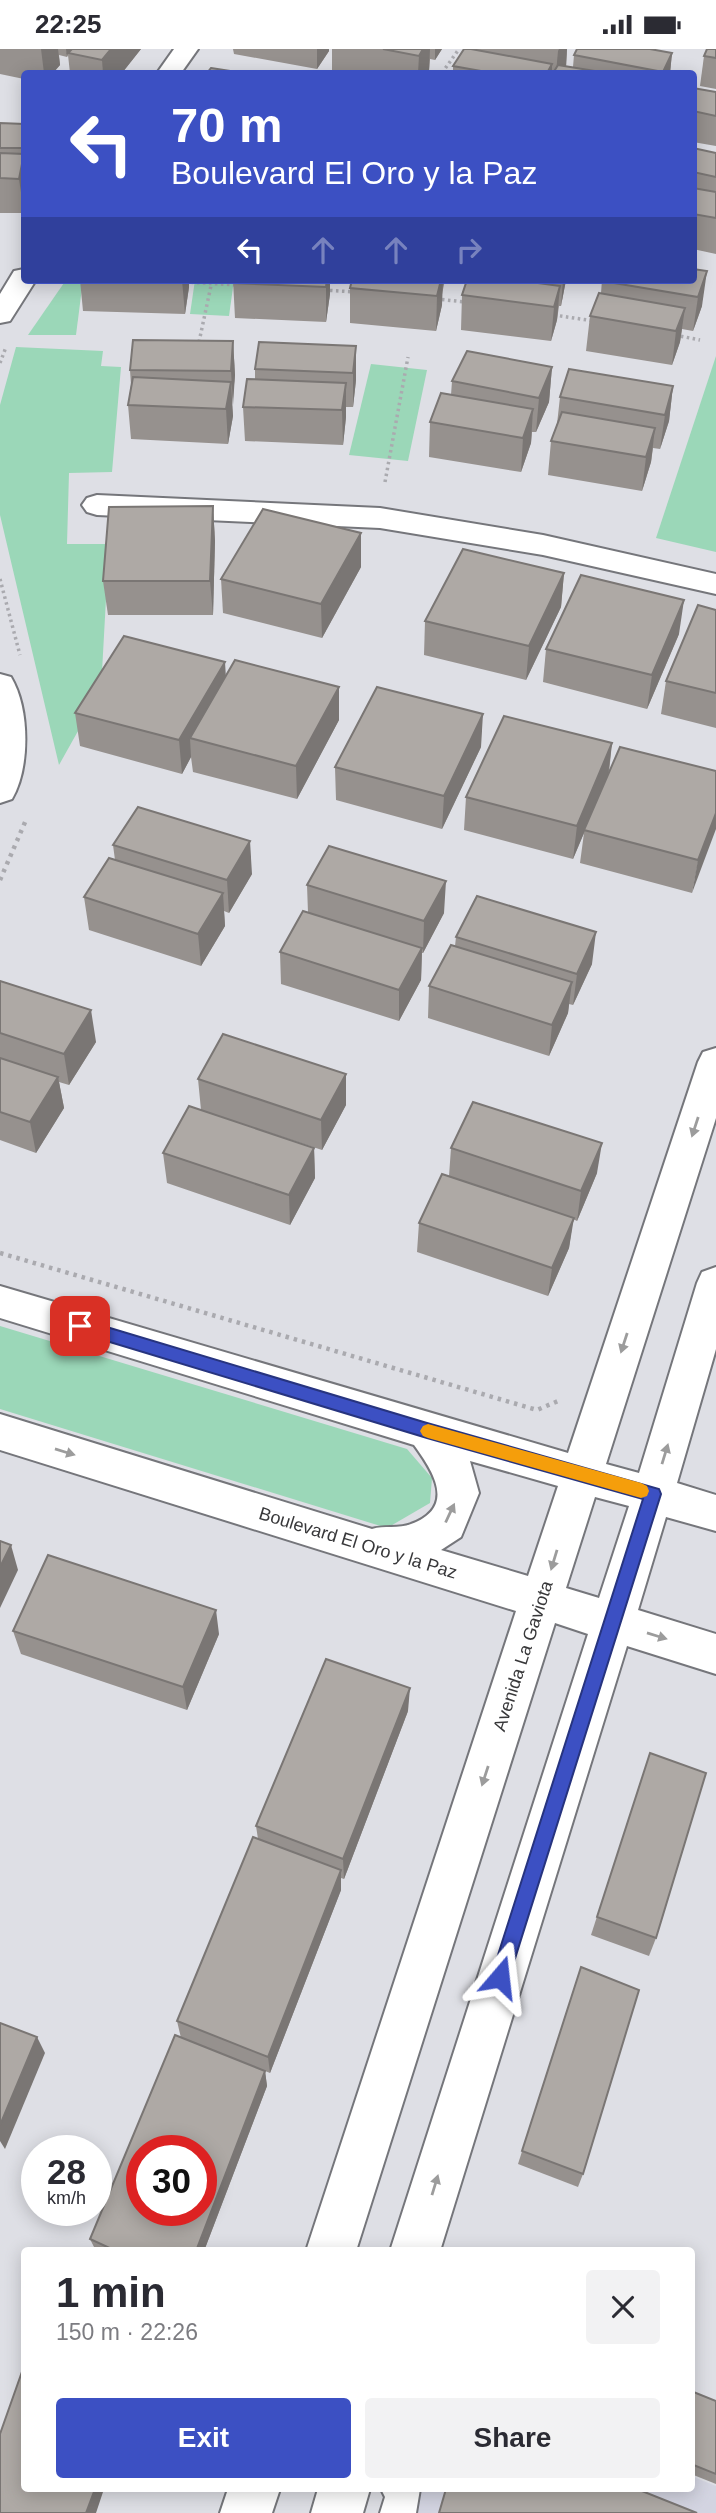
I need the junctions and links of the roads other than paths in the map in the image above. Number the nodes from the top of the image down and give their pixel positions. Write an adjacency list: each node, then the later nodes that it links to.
1 (186, 49): 2 (street)
2 (171, 70)
3 (21, 282): 4 (street)
4 (0, 315)
5 (97, 505): 6 (street)
6 (716, 584)
7 (0, 685): 8 (street)
8 (0, 791)
9 (716, 1062): 14 (street, Avenida La Gaviota, one-way to 14)
10 (716, 1283): 15 (street, one-way to 10)
11 (0, 1302): 12 (street)
12 (427, 1431): 14 (street); 17 (street, one-way to 12)
13 (0, 1432): 17 (street, Boulevard El Oro y la Paz, one-way to 17)
14 (580, 1473): 15 (street); 18 (street, Avenida La Gaviota, one-way to 18)
15 (653, 1494): 16 (street); 19 (street)
16 (716, 1513)
17 (371, 1546): 18 (street, Boulevard El Oro y la Paz)
18 (542, 1601): 19 (street, Boulevard El Oro y la Paz); 21 (street, Avenida La Gaviota, one-way to 21)
19 (611, 1623): 20 (street, Boulevard El Oro y la Paz, one-way to 20); 22 (street, one-way to 19)
20 (716, 1654)
21 (332, 2247)
22 (416, 2247)
23 (253, 2492): 26 (street)
24 (343, 2492): 27 (street)
25 (404, 2492): 28 (lane)
26 (246, 2513)
27 (337, 2513)
28 (398, 2513)

